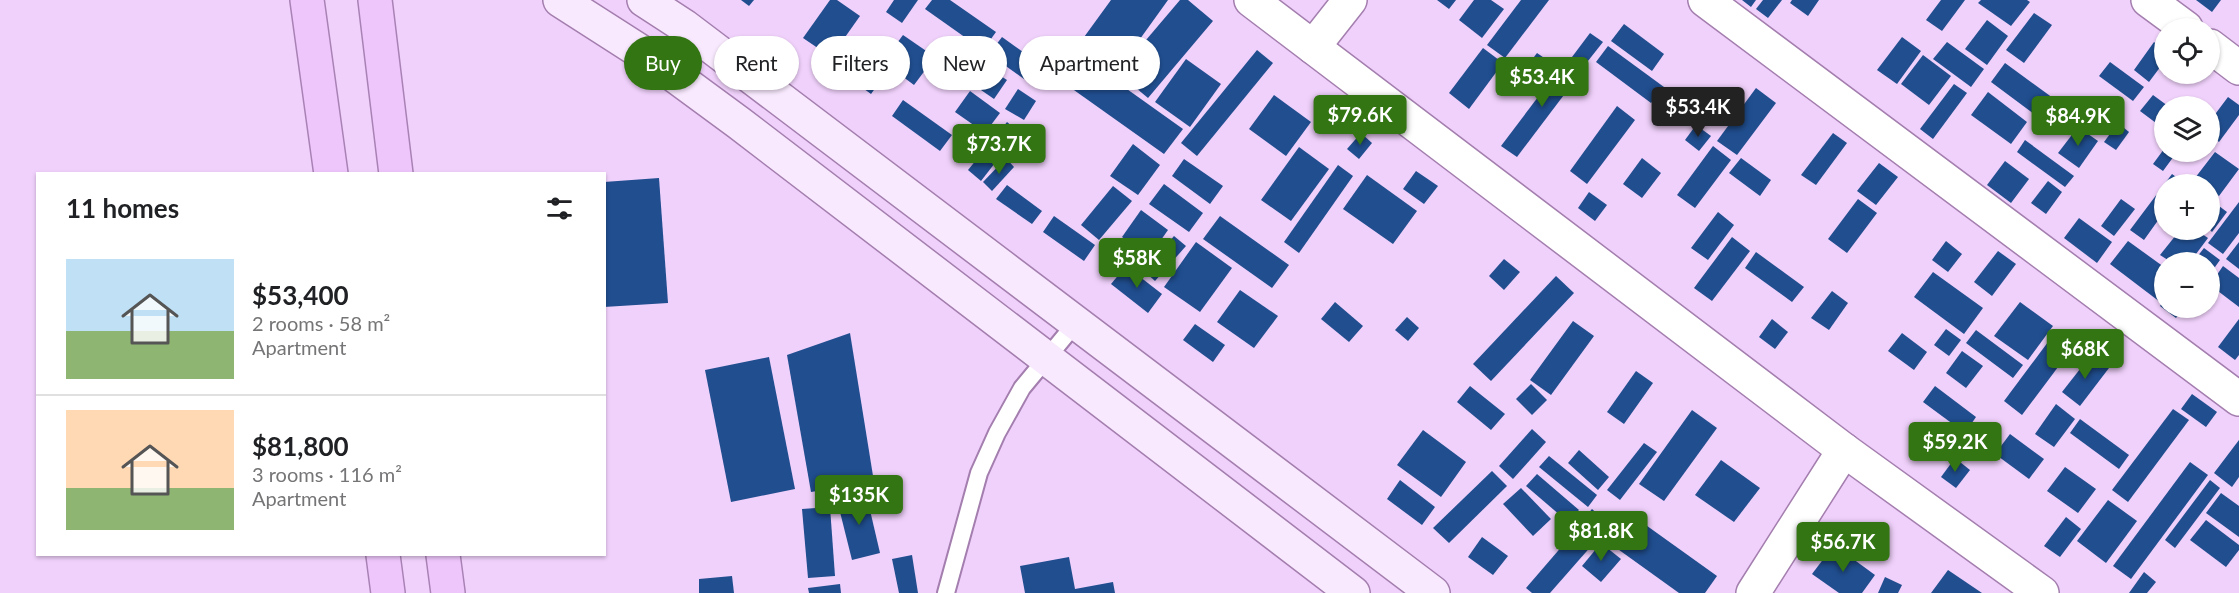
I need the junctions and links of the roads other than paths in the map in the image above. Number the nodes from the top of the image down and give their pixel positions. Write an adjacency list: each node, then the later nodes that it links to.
1 (307, 0): 15 (highway)
2 (375, 0): 16 (highway)
3 (560, 0): 10 (main road)
4 (644, 0): 8 (main road)
5 (1251, 0): 11 (street)
6 (1350, 0): 11 (street)
7 (1705, 0): 19 (street)
8 (684, 26): 9 (main road); 17 (main road)
9 (674, 36)
10 (624, 41)
11 (1313, 47): 20 (street)
12 (2220, 54): 13 (street)
13 (2239, 68)
14 (694, 90): 18 (main road)
15 (331, 172)
16 (396, 172)
17 (1075, 324): 18 (lane); 27 (main road)
18 (1047, 359): 25 (lane); 26 (main road)
19 (2239, 399)
20 (1844, 450): 28 (street); 29 (street)
21 (383, 556): 23 (highway)
22 (443, 556): 24 (highway)
23 (388, 593)
24 (448, 593)
25 (946, 593)
26 (1353, 593)
27 (1433, 593)
28 (1753, 593)
29 (2042, 593)

